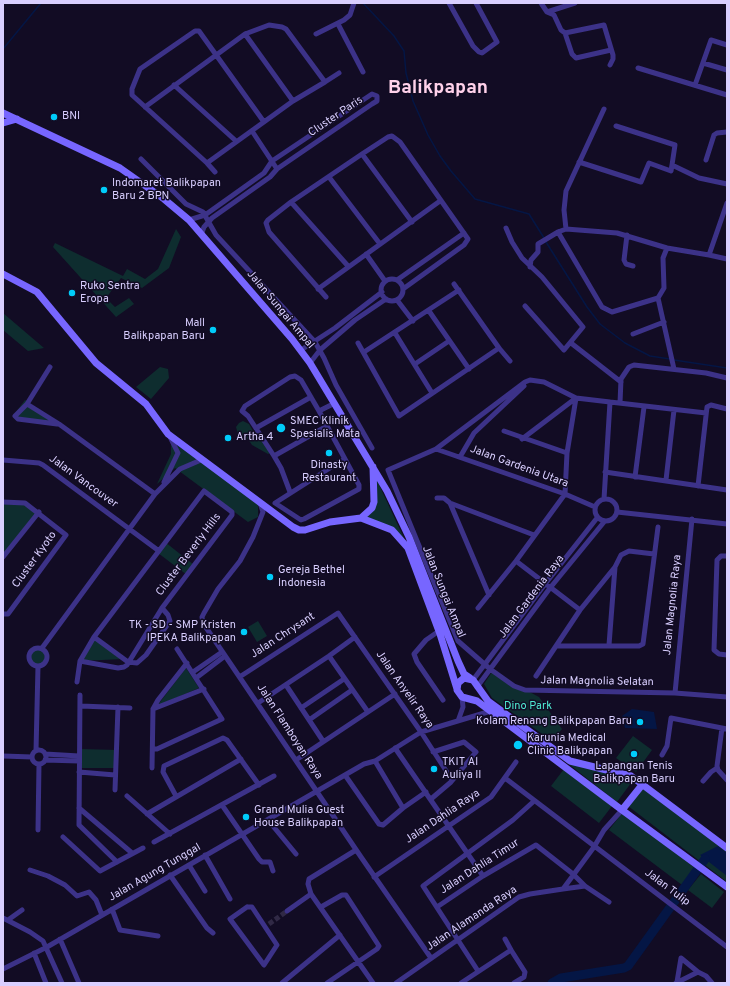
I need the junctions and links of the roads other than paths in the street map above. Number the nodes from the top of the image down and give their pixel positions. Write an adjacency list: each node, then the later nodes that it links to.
1 (354, 3): 7 (street)
2 (449, 3): 3 (street)
3 (476, 3)
4 (541, 3): 6 (street)
5 (575, 3): 6 (street)
6 (547, 12): 8 (street)
7 (338, 24): 10 (street); 18 (street)
8 (565, 33): 12 (street); 12 (street)
9 (245, 34): 13 (street); 20 (street); 24 (street)
10 (316, 34)
11 (727, 45): 14 (street)
12 (611, 50): 15 (street)
13 (216, 54): 21 (street); 25 (street); 30 (street)
14 (703, 64): 17 (street); 22 (street)
15 (610, 65)
16 (638, 68): 22 (street)
17 (727, 70)
18 (363, 72)
19 (339, 73): 20 (street)
20 (325, 82): 24 (street)
21 (174, 85): 25 (street); 34 (street)
22 (695, 85): 23 (street)
23 (727, 95)
24 (293, 101): 30 (street)
25 (146, 107): 40 (street)
26 (604, 109): 39 (street)
27 (3, 113): 28 (main road, Jalan Sungai Ampal)
28 (17, 119): 29 (main road); 52 (main road, Jalan Sungai Ampal)
29 (3, 122)
30 (264, 122): 32 (street)
31 (616, 126): 41 (street)
32 (252, 131): 34 (street); 38 (street)
33 (727, 132): 37 (street)
34 (236, 141): 40 (street)
35 (362, 154): 44 (street); 46 (street); 54 (street)
36 (141, 159): 51 (street)
37 (706, 160)
38 (272, 161): 42 (street); 42 (street, Cluster Paris); 48 (street, Cluster Paris)
39 (579, 162): 41 (street); 56 (street)
40 (207, 163): 43 (street)
41 (672, 165): 45 (street)
42 (277, 168): 50 (street, Cluster Paris)
43 (215, 172)
44 (329, 177): 47 (street); 61 (street)
45 (727, 184)
46 (440, 201): 54 (street); 59 (street)
47 (292, 202): 66 (street); 73 (street)
48 (222, 203): 50 (street); 51 (street, Cluster Paris)
49 (727, 203): 64 (street)
50 (226, 208): 53 (street, Cluster Paris)
51 (205, 215): 52 (street, Cluster Paris); 53 (street)
52 (189, 220): 58 (main road, Jalan Sungai Ampal)
53 (210, 220): 58 (street); 88 (street)
54 (412, 222): 61 (street)
55 (506, 228): 67 (street)
56 (566, 229): 57 (street); 60 (street)
57 (558, 232): 67 (street); 78 (street)
58 (201, 235): 92 (main road, Jalan Sungai Ampal)
59 (462, 235): 70 (street); 74 (street)
60 (627, 235): 62 (street); 68 (street)
61 (380, 244): 63 (street)
62 (667, 248): 64 (street); 78 (street)
63 (366, 254): 66 (street); 71 (street)
64 (709, 255): 65 (street)
65 (727, 259)
66 (348, 266): 73 (street)
67 (530, 266): 90 (street)
68 (633, 266)
69 (3, 274): 120 (main road)
70 (397, 280): 71 (street); 74 (street)
71 (385, 282): 76 (street)
72 (454, 284): 75 (street)
73 (318, 289): 77 (street)
74 (403, 289): 80 (street)
75 (458, 290): 82 (street); 91 (street)
76 (382, 292): 79 (street); 88 (street)
77 (326, 297)
78 (658, 298): 84 (street)
79 (386, 299): 80 (street); 93 (street)
80 (397, 300): 83 (street)
81 (525, 306): 90 (street)
82 (429, 311): 83 (street); 87 (street)
83 (413, 321): 85 (street)
84 (664, 322): 86 (street); 99 (street)
85 (395, 333): 94 (street); 97 (street)
86 (633, 334)
87 (449, 341): 97 (street); 100 (street)
88 (315, 342): 92 (street); 93 (street)
89 (358, 343): 94 (street)
90 (571, 343): 103 (street)
91 (500, 348): 95 (street); 100 (street)
92 (300, 350): 96 (main road, Jalan Sungai Ampal)
93 (320, 350): 96 (street); 122 (street)
94 (364, 352): 104 (street)
95 (510, 362)
96 (310, 364): 110 (main road, Jalan Sungai Ampal)
97 (415, 364): 104 (street)
98 (50, 367): 109 (street)
99 (674, 368): 101 (street); 103 (street)
100 (469, 369): 104 (street)
101 (727, 378)
102 (530, 380): 106 (street); 123 (street); 126 (street)
103 (621, 382): 108 (street)
104 (432, 393)
105 (311, 397): 114 (street); 118 (street); 118 (street)
106 (576, 398): 107 (street); 121 (street); 124 (street)
107 (610, 402): 108 (street); 131 (street)
108 (620, 403): 111 (street)
109 (27, 404): 116 (street); 116 (street)
110 (333, 404): 114 (street); 130 (main road, Jalan Sungai Ampal)
111 (644, 407): 113 (street); 132 (street)
112 (727, 408): 115 (street)
113 (674, 410): 115 (street); 133 (street)
114 (319, 412): 117 (street)
115 (706, 413): 135 (street)
116 (59, 424): 138 (street)
117 (327, 426): 125 (street); 127 (street)
118 (256, 428): 125 (street)
119 (504, 431): 121 (street)
120 (168, 434): 129 (main road); 134 (street)
121 (522, 439): 124 (street)
122 (372, 448)
123 (436, 449): 126 (street, Jalan Gardenia Utara); 186 (street, Jalan Magnolia Selatan)
124 (567, 453): 139 (street)
125 (274, 456): 137 (street)
126 (460, 457): 139 (street, Jalan Gardenia Utara)
127 (344, 458): 137 (street); 137 (street)
128 (3, 460): 155 (street, Jalan Vancouver)
129 (201, 460): 134 (street); 143 (main road)
130 (373, 467): 150 (main road); 193 (main road, Jalan Sungai Ampal)
131 (605, 472): 132 (street); 141 (street)
132 (635, 477): 133 (street)
133 (666, 480): 135 (street)
134 (163, 485): 138 (street)
135 (698, 486): 136 (street)
136 (727, 490)
137 (290, 492)
138 (155, 494): 155 (street)
139 (565, 494): 145 (street, Jalan Gardenia Utara); 157 (street)
140 (437, 498): 144 (street)
141 (604, 499): 145 (street); 149 (street)
142 (3, 502): 147 (street, Cluster Kyoto)
143 (260, 503): 146 (main road); 148 (street)
144 (450, 503): 157 (street); 166 (street)
145 (594, 507): 151 (street)
146 (272, 511): 148 (street); 150 (main road)
147 (39, 512): 161 (street); 171 (street, Cluster Kyoto)
148 (263, 512): 179 (street, Jalan Flamboyan Raya)
149 (617, 512): 152 (street); 153 (street)
150 (361, 518): 172 (main road, Jalan Sungai Ampal)
151 (597, 518): 153 (street); 164 (street, Jalan Gardenia Raya)
152 (692, 519): 154 (street); 198 (street, Jalan Magnolia Raya)
153 (604, 522): 165 (street, Jalan Gardenia Raya)
154 (727, 524)
155 (127, 526): 158 (street); 177 (street)
156 (658, 527): 159 (street)
157 (534, 535): 162 (street)
158 (159, 551): 167 (street, Cluster Beverly Hills); 173 (street, Cluster Beverly Hills)
159 (654, 554): 163 (street); 175 (street)
160 (727, 556): 180 (street)
161 (3, 557)
162 (516, 561): 164 (street); 166 (street)
163 (615, 567): 169 (street); 175 (street)
164 (545, 584): 165 (street); 186 (street, Jalan Gardenia Raya)
165 (550, 588): 169 (street); 186 (street, Jalan Gardenia Raya)
166 (489, 595): 168 (street)
167 (162, 608): 183 (street, Cluster Beverly Hills); 183 (street)
168 (478, 608)
169 (580, 610): 176 (street)
170 (337, 613): 174 (street, Jalan Anyelir Raya); 188 (street, Jalan Chrysant)
171 (3, 614)
172 (439, 631): 197 (main road, Jalan Sungai Ampal); 203 (street)
173 (94, 636): 182 (street, Cluster Beverly Hills); 183 (street)
174 (354, 636): 181 (street); 199 (street, Jalan Anyelir Raya)
175 (609, 645): 176 (street)
176 (556, 646): 189 (street)
177 (42, 648): 185 (street); 185 (street)
178 (177, 649): 184 (street)
179 (224, 654): 187 (street); 188 (street, Jalan Flamboyan Raya); 190 (street)
180 (727, 655)
181 (329, 656): 191 (street); 194 (street)
182 (80, 661): 183 (street); 192 (street)
183 (128, 662)
184 (186, 663): 187 (street); 209 (street)
185 (38, 666): 219 (street)
186 (488, 668): 193 (street, Jalan Gardenia Raya); 198 (street, Jalan Magnolia Selatan)
187 (193, 672): 190 (street)
188 (241, 676): 204 (street, Jalan Flamboyan Raya)
189 (536, 676)
190 (196, 678): 195 (street)
191 (344, 679): 196 (street); 208 (street)
192 (77, 682)
193 (473, 682): 197 (main road); 201 (main road); 242 (main road, Jalan Sungai Ampal)
194 (286, 685): 204 (street); 208 (street)
195 (204, 689): 209 (street); 218 (street)
196 (352, 690): 211 (street); 212 (street)
197 (457, 690): 201 (main road)
198 (675, 693): 202 (street, Jalan Magnolia Selatan)
199 (394, 694): 211 (street); 215 (street, Jalan Anyelir Raya)
200 (80, 695): 205 (street)
201 (464, 697): 210 (main road); 213 (street)
202 (727, 697)
203 (442, 700)
204 (258, 703): 227 (street, Jalan Flamboyan Raya)
205 (81, 706): 206 (street); 225 (street)
206 (118, 707): 207 (street); 234 (street)
207 (130, 708)
208 (301, 708): 212 (street)
209 (153, 710): 218 (street)
210 (490, 711): 213 (street, Jalan Agung Tunggal); 253 (main road)
211 (368, 712): 216 (street)
212 (309, 720): 216 (street)
213 (458, 721): 215 (street, Jalan Agung Tunggal)
214 (725, 729): 221 (street); 232 (street)
215 (421, 732): 217 (street, Jalan Agung Tunggal); 220 (street, Jalan Anyelir Raya)
216 (323, 741): 227 (street)
217 (395, 748): 228 (street, Jalan Agung Tunggal); 244 (street)
218 (153, 749): 231 (street)
219 (36, 751): 223 (street); 224 (street)
220 (433, 752): 239 (street, Jalan Anyelir Raya); 239 (street)
221 (662, 755)
222 (3, 756): 223 (street)
223 (32, 757): 230 (street)
224 (45, 757): 225 (street); 230 (street)
225 (79, 759): 233 (street)
226 (240, 759): 241 (street); 247 (street); 247 (street)
227 (296, 760): 245 (street, Jalan Flamboyan Raya)
228 (375, 761): 235 (street, Jalan Agung Tunggal); 252 (street)
229 (516, 762): 238 (street, Jalan Dahlia Raya)
230 (38, 764): 257 (street)
231 (152, 768)
232 (717, 768): 237 (street); 240 (street)
233 (79, 772): 234 (street); 251 (street)
234 (115, 775): 243 (street)
235 (345, 775): 245 (street, Jalan Agung Tunggal); 252 (street)
236 (274, 776): 241 (street)
237 (726, 776)
238 (505, 778): 249 (street); 256 (street, Jalan Dahlia Raya)
239 (452, 780): 248 (street)
240 (703, 781)
241 (259, 784): 250 (street)
242 (642, 785): 253 (main road); 264 (main road, Jalan Sungai Ampal)
243 (115, 790)
244 (426, 792): 248 (street); 252 (street)
245 (317, 793): 255 (street, Jalan Agung Tunggal); 265 (street, Jalan Flamboyan Raya)
246 (127, 796): 254 (street)
247 (176, 796): 254 (street)
248 (431, 799): 256 (street)
249 (533, 802): 262 (street); 267 (street)
250 (222, 805): 258 (street); 259 (street)
251 (79, 808): 266 (street); 270 (street)
252 (403, 808)
253 (622, 810): 262 (street); 279 (main road)
254 (147, 814): 258 (street)
255 (268, 820): 259 (street, Jalan Agung Tunggal); 268 (street)
256 (448, 826): 267 (street); 277 (street, Jalan Dahlia Raya)
257 (38, 830)
258 (170, 834): 261 (street)
259 (242, 835): 269 (street, Jalan Agung Tunggal); 273 (street)
260 (63, 837): 270 (street)
261 (154, 842)
262 (594, 847): 274 (street); 300 (street, Jalan Tulip)
263 (142, 848): 266 (street)
264 (727, 848)
265 (356, 850): 277 (street, Jalan Flamboyan Raya); 282 (street)
266 (132, 853): 270 (street)
267 (466, 853): 276 (street); 285 (street)
268 (296, 854)
269 (205, 856): 271 (street, Jalan Agung Tunggal); 283 (street)
270 (117, 862)
271 (189, 865): 275 (street, Jalan Agung Tunggal); 281 (street)
272 (30, 870): 290 (street)
273 (273, 871)
274 (573, 874): 276 (street, Jalan Dahlia Timur); 278 (street); 280 (street)
275 (170, 875): 287 (street, Jalan Agung Tunggal); 293 (street)
276 (483, 876): 285 (street, Jalan Dahlia Timur)
277 (374, 877): 303 (street, Jalan Flamboyan Raya)
278 (584, 886): 280 (street, Jalan Alamanda Raya); 284 (street)
279 (727, 887)
280 (563, 889): 296 (street, Jalan Alamanda Raya)
281 (205, 890)
282 (311, 894): 286 (street); 289 (street)
283 (230, 899)
284 (609, 902)
285 (437, 907): 296 (street)
286 (322, 908): 295 (street); 304 (street)
287 (112, 909): 290 (street, Jalan Agung Tunggal); 294 (street)
288 (22, 910): 291 (street)
289 (287, 911)
290 (102, 915): 298 (street, Jalan Agung Tunggal)
291 (5, 919): 299 (street)
292 (267, 926): 292 (street)
293 (213, 933)
294 (158, 936)
295 (340, 936): 304 (street); 312 (street)
296 (459, 939): 303 (street, Jalan Alamanda Raya); 306 (street)
297 (505, 939): 301 (street)
298 (60, 940): 299 (street, Jalan Agung Tunggal); 311 (street)
299 (47, 947): 302 (street, Jalan Agung Tunggal); 310 (street)
300 (727, 947)
301 (511, 950): 306 (street); 317 (street)
302 (34, 953): 305 (street, Jalan Agung Tunggal); 309 (street)
303 (431, 958): 315 (street, Jalan Alamanda Raya)
304 (358, 962): 313 (street); 314 (street)
305 (4, 968)
306 (478, 971): 316 (street)
307 (698, 972): 308 (street); 308 (street); 318 (street)
308 (676, 982)
309 (46, 983)
310 (62, 983)
311 (79, 983)
312 (282, 983)
313 (327, 983)
314 (373, 983)
315 (396, 983)
316 (461, 983)
317 (514, 983)
318 (712, 983)

